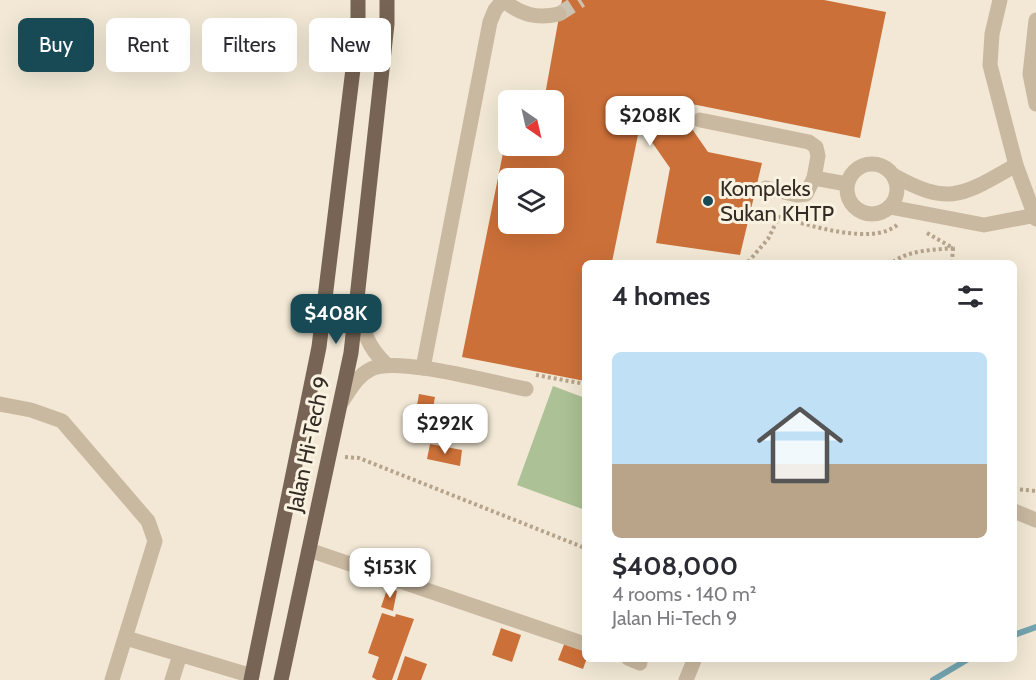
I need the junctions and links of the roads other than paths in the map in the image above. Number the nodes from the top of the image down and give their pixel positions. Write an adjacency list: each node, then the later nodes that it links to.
1 (358, 0): 29 (main road, Jalan Hi-Tech 9)
2 (387, 0): 16 (main road, Jalan Hi-Tech 9)
3 (503, 0): 5 (street); 18 (street)
4 (1000, 0): 9 (street)
5 (559, 14)
6 (1036, 20): 7 (street)
7 (1036, 104)
8 (700, 120): 11 (street)
9 (1016, 165): 10 (street); 15 (street)
10 (893, 175): 12 (street); 14 (street)
11 (814, 178): 12 (street); 13 (street)
12 (847, 184): 14 (street)
13 (766, 188)
14 (894, 208): 15 (street)
15 (1036, 216)
16 (356, 300): 17 (street); 20 (main road, Jalan Hi-Tech 9)
17 (386, 364): 18 (street); 20 (street)
18 (423, 368): 19 (street)
19 (526, 389)
20 (341, 403): 24 (main road, Jalan Hi-Tech 9)
21 (0, 404): 25 (street)
22 (1017, 512): 23 (street)
23 (1036, 520)
24 (309, 550): 26 (street); 32 (main road, Jalan Hi-Tech 9)
25 (126, 639): 27 (street); 30 (street)
26 (582, 643)
27 (180, 655): 29 (street); 31 (street)
28 (693, 662): 33 (street)
29 (251, 678)
30 (112, 680)
31 (172, 680)
32 (281, 680)
33 (686, 680)

